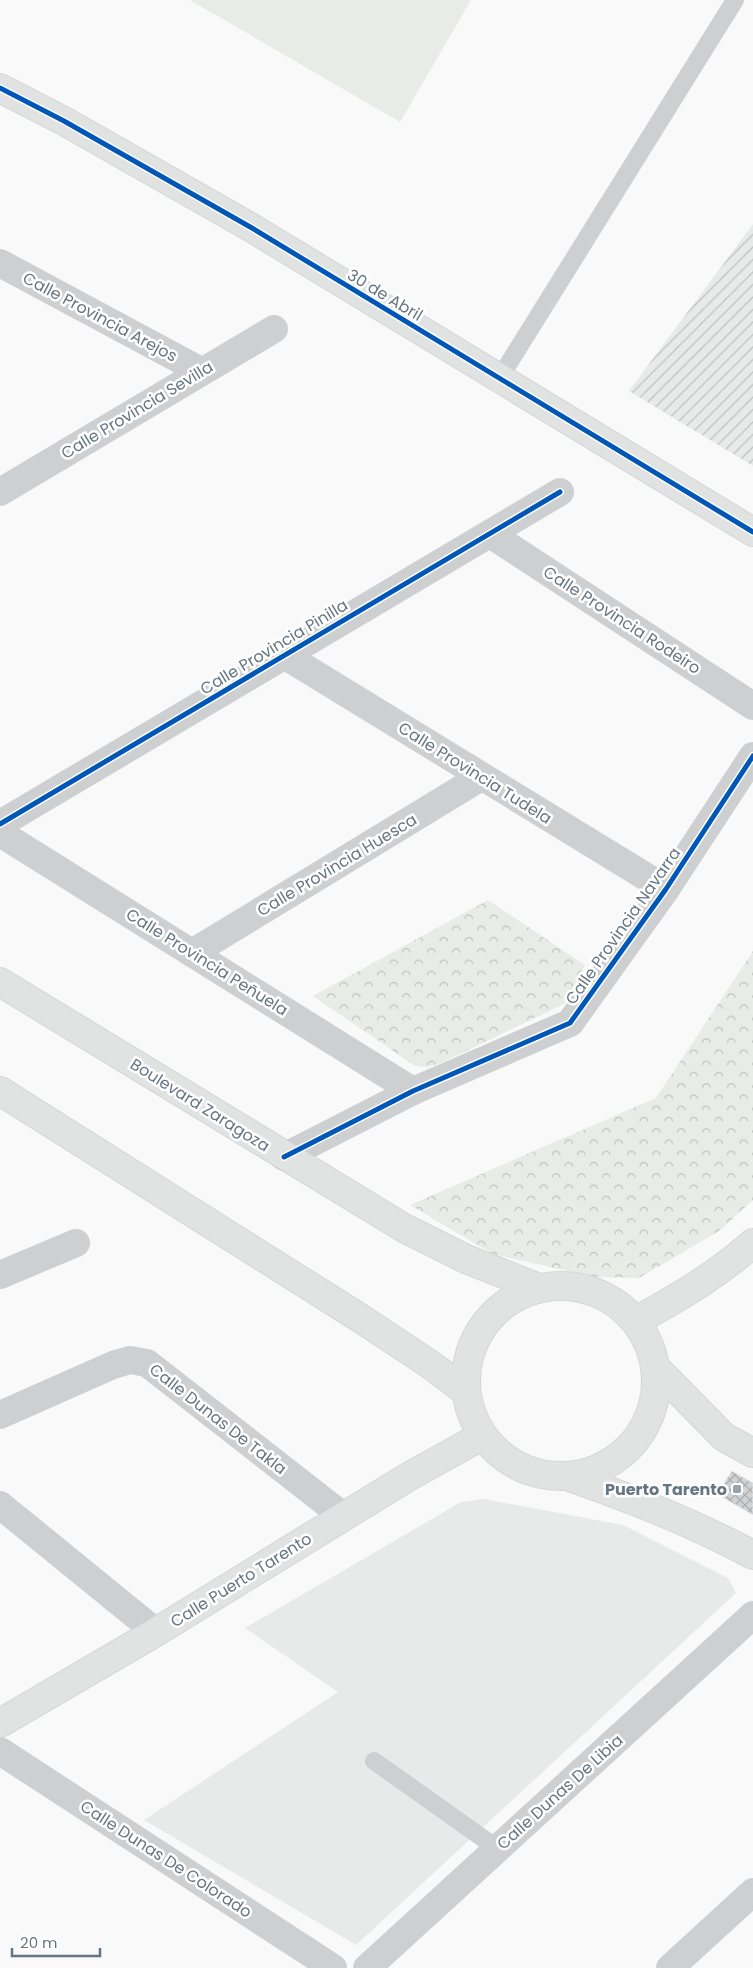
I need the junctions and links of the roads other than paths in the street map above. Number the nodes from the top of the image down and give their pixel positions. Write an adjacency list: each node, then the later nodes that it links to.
1 (736, 0): 6 (lane)
2 (0, 88): 6 (street, 30 de Abril)
3 (0, 264): 5 (street, Calle Provincia Arejos)
4 (274, 329): 5 (street, Calle Provincia Sevilla)
5 (200, 372): 7 (street, Calle Provincia Sevilla)
6 (499, 379): 9 (street, 30 de Abril)
7 (0, 492)
8 (560, 492): 10 (street, Calle Provincia Pinilla)
9 (753, 532)
10 (490, 534): 11 (street, Calle Provincia Pinilla); 12 (street, Calle Provincia Rodeiro)
11 (284, 655): 14 (street, Calle Provincia Tudela); 15 (street, Calle Provincia Pinilla)
12 (753, 706)
13 (753, 756): 17 (street, Calle Provincia Navarra)
14 (481, 778): 17 (street, Calle Provincia Tudela); 18 (street, Calle Provincia Huesca)
15 (0, 824)
16 (0, 833): 18 (street, Calle Provincia Peñuela)
17 (666, 889): 21 (street, Calle Provincia Navarra)
18 (192, 953): 21 (street, Calle Provincia Peñuela)
19 (0, 982): 22 (street, Boulevard Zaragoza)
20 (0, 1091): 29 (street)
21 (413, 1091): 22 (street, Calle Provincia Navarra)
22 (284, 1156): 26 (street, Boulevard Zaragoza)
23 (76, 1243): 25 (street)
24 (753, 1243): 27 (street)
25 (3, 1271)
26 (538, 1288): 27 (street); 29 (street)
27 (636, 1321): 28 (street)
28 (657, 1369): 32 (street); 33 (street)
29 (464, 1390): 31 (street)
30 (0, 1416): 35 (street, Calle Dunas De Takla)
31 (482, 1436): 33 (street); 35 (street, Calle Puerto Tarento)
32 (753, 1453)
33 (566, 1476): 36 (street)
34 (0, 1505): 38 (street)
35 (344, 1516): 38 (street, Calle Puerto Tarento)
36 (753, 1555)
37 (753, 1615): 42 (street, Calle Dunas De Libia)
38 (156, 1632): 39 (street, Calle Puerto Tarento)
39 (0, 1723)
40 (0, 1751): 44 (street, Calle Dunas De Colorado)
41 (374, 1761): 42 (lane)
42 (498, 1849): 45 (street, Calle Dunas De Libia)
43 (753, 1892): 46 (street)
44 (333, 1968)
45 (368, 1968)
46 (670, 1968)

